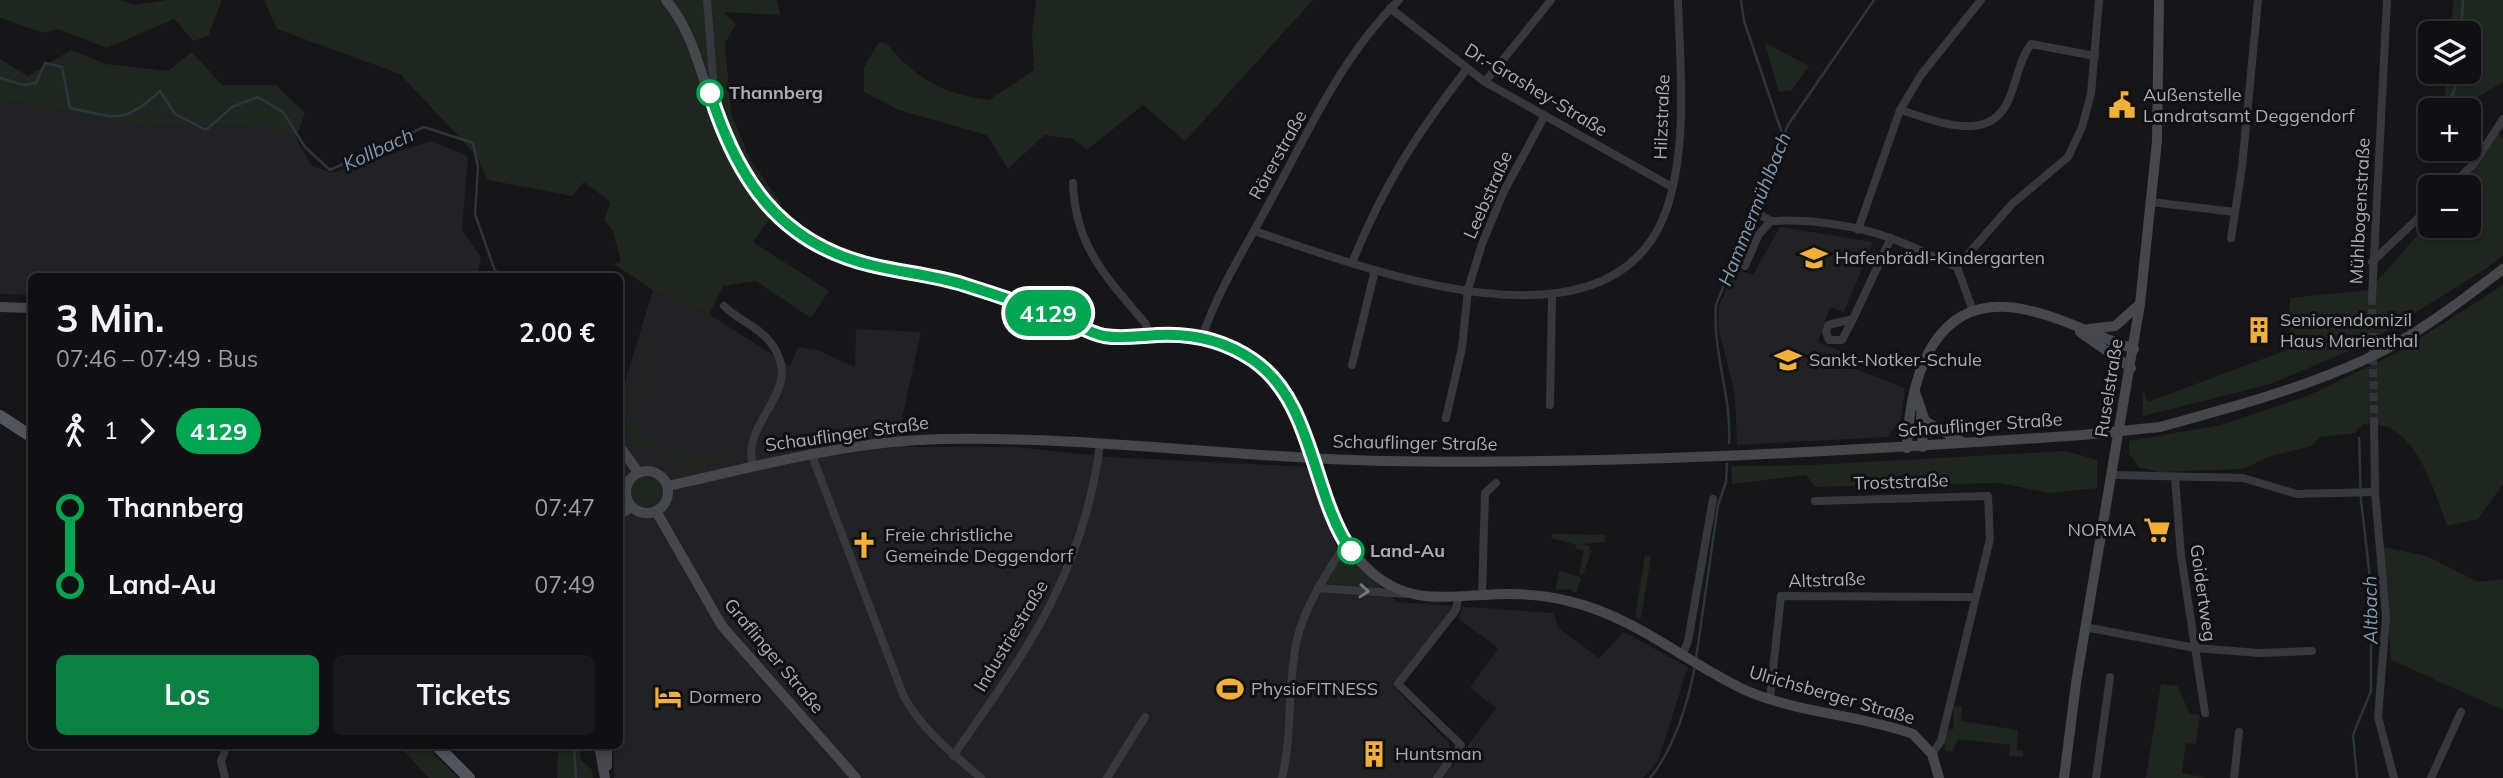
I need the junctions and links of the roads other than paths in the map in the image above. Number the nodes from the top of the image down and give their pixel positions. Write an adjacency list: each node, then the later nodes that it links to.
1 (666, 0): 15 (main road)
2 (707, 0): 15 (street)
3 (1399, 0): 11 (street, Rörerstraße)
4 (1551, 0): 14 (street)
5 (1678, 0): 21 (street, Hilzstraße)
6 (1981, 0): 16 (street)
7 (2099, 0): 12 (street)
8 (2159, 0): 22 (main road, Ruselstraße)
9 (2258, 0): 24 (street)
10 (2387, 0): 31 (street, Mühlbogenstraße)
11 (1390, 8): 13 (street, Dr.-Grashey-Straße); 28 (street, Rörerstraße)
12 (2095, 55): 16 (street); 34 (street)
13 (1466, 70): 14 (street, Dr.-Grashey-Straße); 32 (street)
14 (1485, 82): 17 (street, Dr.-Grashey-Straße)
15 (709, 90): 47 (main road)
16 (1899, 110): 27 (street)
17 (1544, 117): 21 (street, Dr.-Grashey-Straße); 37 (street, Leebstraße)
18 (2503, 120): 19 (street)
19 (2463, 175)
20 (1073, 183): 47 (street)
21 (1672, 187): 38 (street, Hilzstraße)
22 (2151, 202): 24 (street); 40 (main road, Ruselstraße)
23 (1755, 212): 26 (street)
24 (2235, 212): 29 (street)
25 (2418, 218): 31 (street)
26 (1771, 220): 27 (street); 33 (street)
27 (1858, 230): 30 (street)
28 (1254, 231): 32 (street, Hilzstraße); 48 (street, Rörerstraße)
29 (2231, 237)
30 (1891, 238): 34 (street); 45 (street)
31 (2372, 262): 39 (street, Mühlbogenstraße)
32 (1352, 263): 36 (street, Hilzstraße)
33 (1745, 266)
34 (1957, 267): 44 (street)
35 (2503, 269): 59 (main road, Schauflinger Straße, bridge)
36 (1375, 270): 37 (street, Hilzstraße); 50 (street)
37 (1468, 289): 38 (street, Hilzstraße); 56 (street)
38 (1552, 296): 53 (street)
39 (2372, 297)
40 (2140, 304): 46 (main road); 49 (main road, Ruselstraße)
41 (724, 306): 66 (street)
42 (0, 307): 43 (main road)
43 (28, 308)
44 (1973, 312): 46 (main road); 52 (main road)
45 (1853, 319)
46 (2076, 328): 49 (main road); 51 (main road)
47 (1150, 336): 48 (main road)
48 (1202, 337): 61 (main road)
49 (2134, 349): 51 (main road, Ruselstraße)
50 (1352, 365)
51 (2131, 368): 69 (main road, Ruselstraße)
52 (1915, 392): 54 (main road); 63 (main road)
53 (1550, 405)
54 (1921, 411): 59 (main road); 62 (main road)
55 (0, 416): 58 (main road)
56 (1446, 418)
57 (2374, 422): 73 (street)
58 (28, 434)
59 (1965, 443): 62 (main road, Schauflinger Straße)
60 (1100, 444): 63 (main road, Schauflinger Straße); 65 (main road, Schauflinger Straße); 99 (street, Industriestraße)
61 (1307, 444)
62 (1923, 447): 63 (main road, Schauflinger Straße)
63 (1907, 448)
64 (623, 451): 68 (main road)
65 (811, 453): 66 (main road, Schauflinger Straße); 99 (street)
66 (753, 465): 72 (main road, Schauflinger Straße)
67 (1315, 467): 78 (main road, Ulrichsberger Straße)
68 (638, 472): 72 (main road); 76 (main road)
69 (2113, 475): 70 (street); 84 (main road, Ruselstraße)
70 (2175, 477): 73 (street); 85 (street, Goidertweg)
71 (1496, 483): 81 (street)
72 (668, 486): 77 (main road)
73 (2375, 492): 112 (street)
74 (1713, 499): 87 (street)
75 (1815, 501): 83 (street, Troststraße)
76 (626, 502): 77 (main road)
77 (656, 511): 103 (main road, Graflinger Straße)
78 (1346, 543): 79 (street); 80 (main road, Ulrichsberger Straße)
79 (1318, 588): 80 (street, one-way to 80); 106 (street)
80 (1409, 594): 82 (main road, Ulrichsberger Straße)
81 (1482, 595): 82 (main road, Ulrichsberger Straße); 87 (main road, Ulrichsberger Straße)
82 (1459, 597): 107 (street)
83 (1975, 597): 89 (street, Altstraße); 98 (street)
84 (2085, 627): 85 (street); 109 (main road, Ruselstraße)
85 (2195, 648): 86 (street); 91 (street, Goidertweg)
86 (2312, 651)
87 (1686, 656): 89 (main road, Ulrichsberger Straße)
88 (2110, 677): 110 (street)
89 (1770, 698): 98 (main road, Ulrichsberger Straße)
90 (2461, 712): 113 (street)
91 (2205, 713)
92 (1145, 717): 105 (street)
93 (2239, 732): 111 (street)
94 (225, 749): 101 (street)
95 (440, 749): 102 (main road)
96 (600, 749): 100 (main road)
97 (607, 749): 100 (main road)
98 (1932, 754): 108 (main road)
99 (953, 755): 104 (street)
100 (605, 775)
101 (225, 778)
102 (469, 778)
103 (856, 778)
104 (981, 778)
105 (1107, 778)
106 (1282, 778)
107 (1437, 778)
108 (1939, 778)
109 (2064, 778)
110 (2096, 778)
111 (2234, 778)
112 (2394, 778)
113 (2431, 778)

